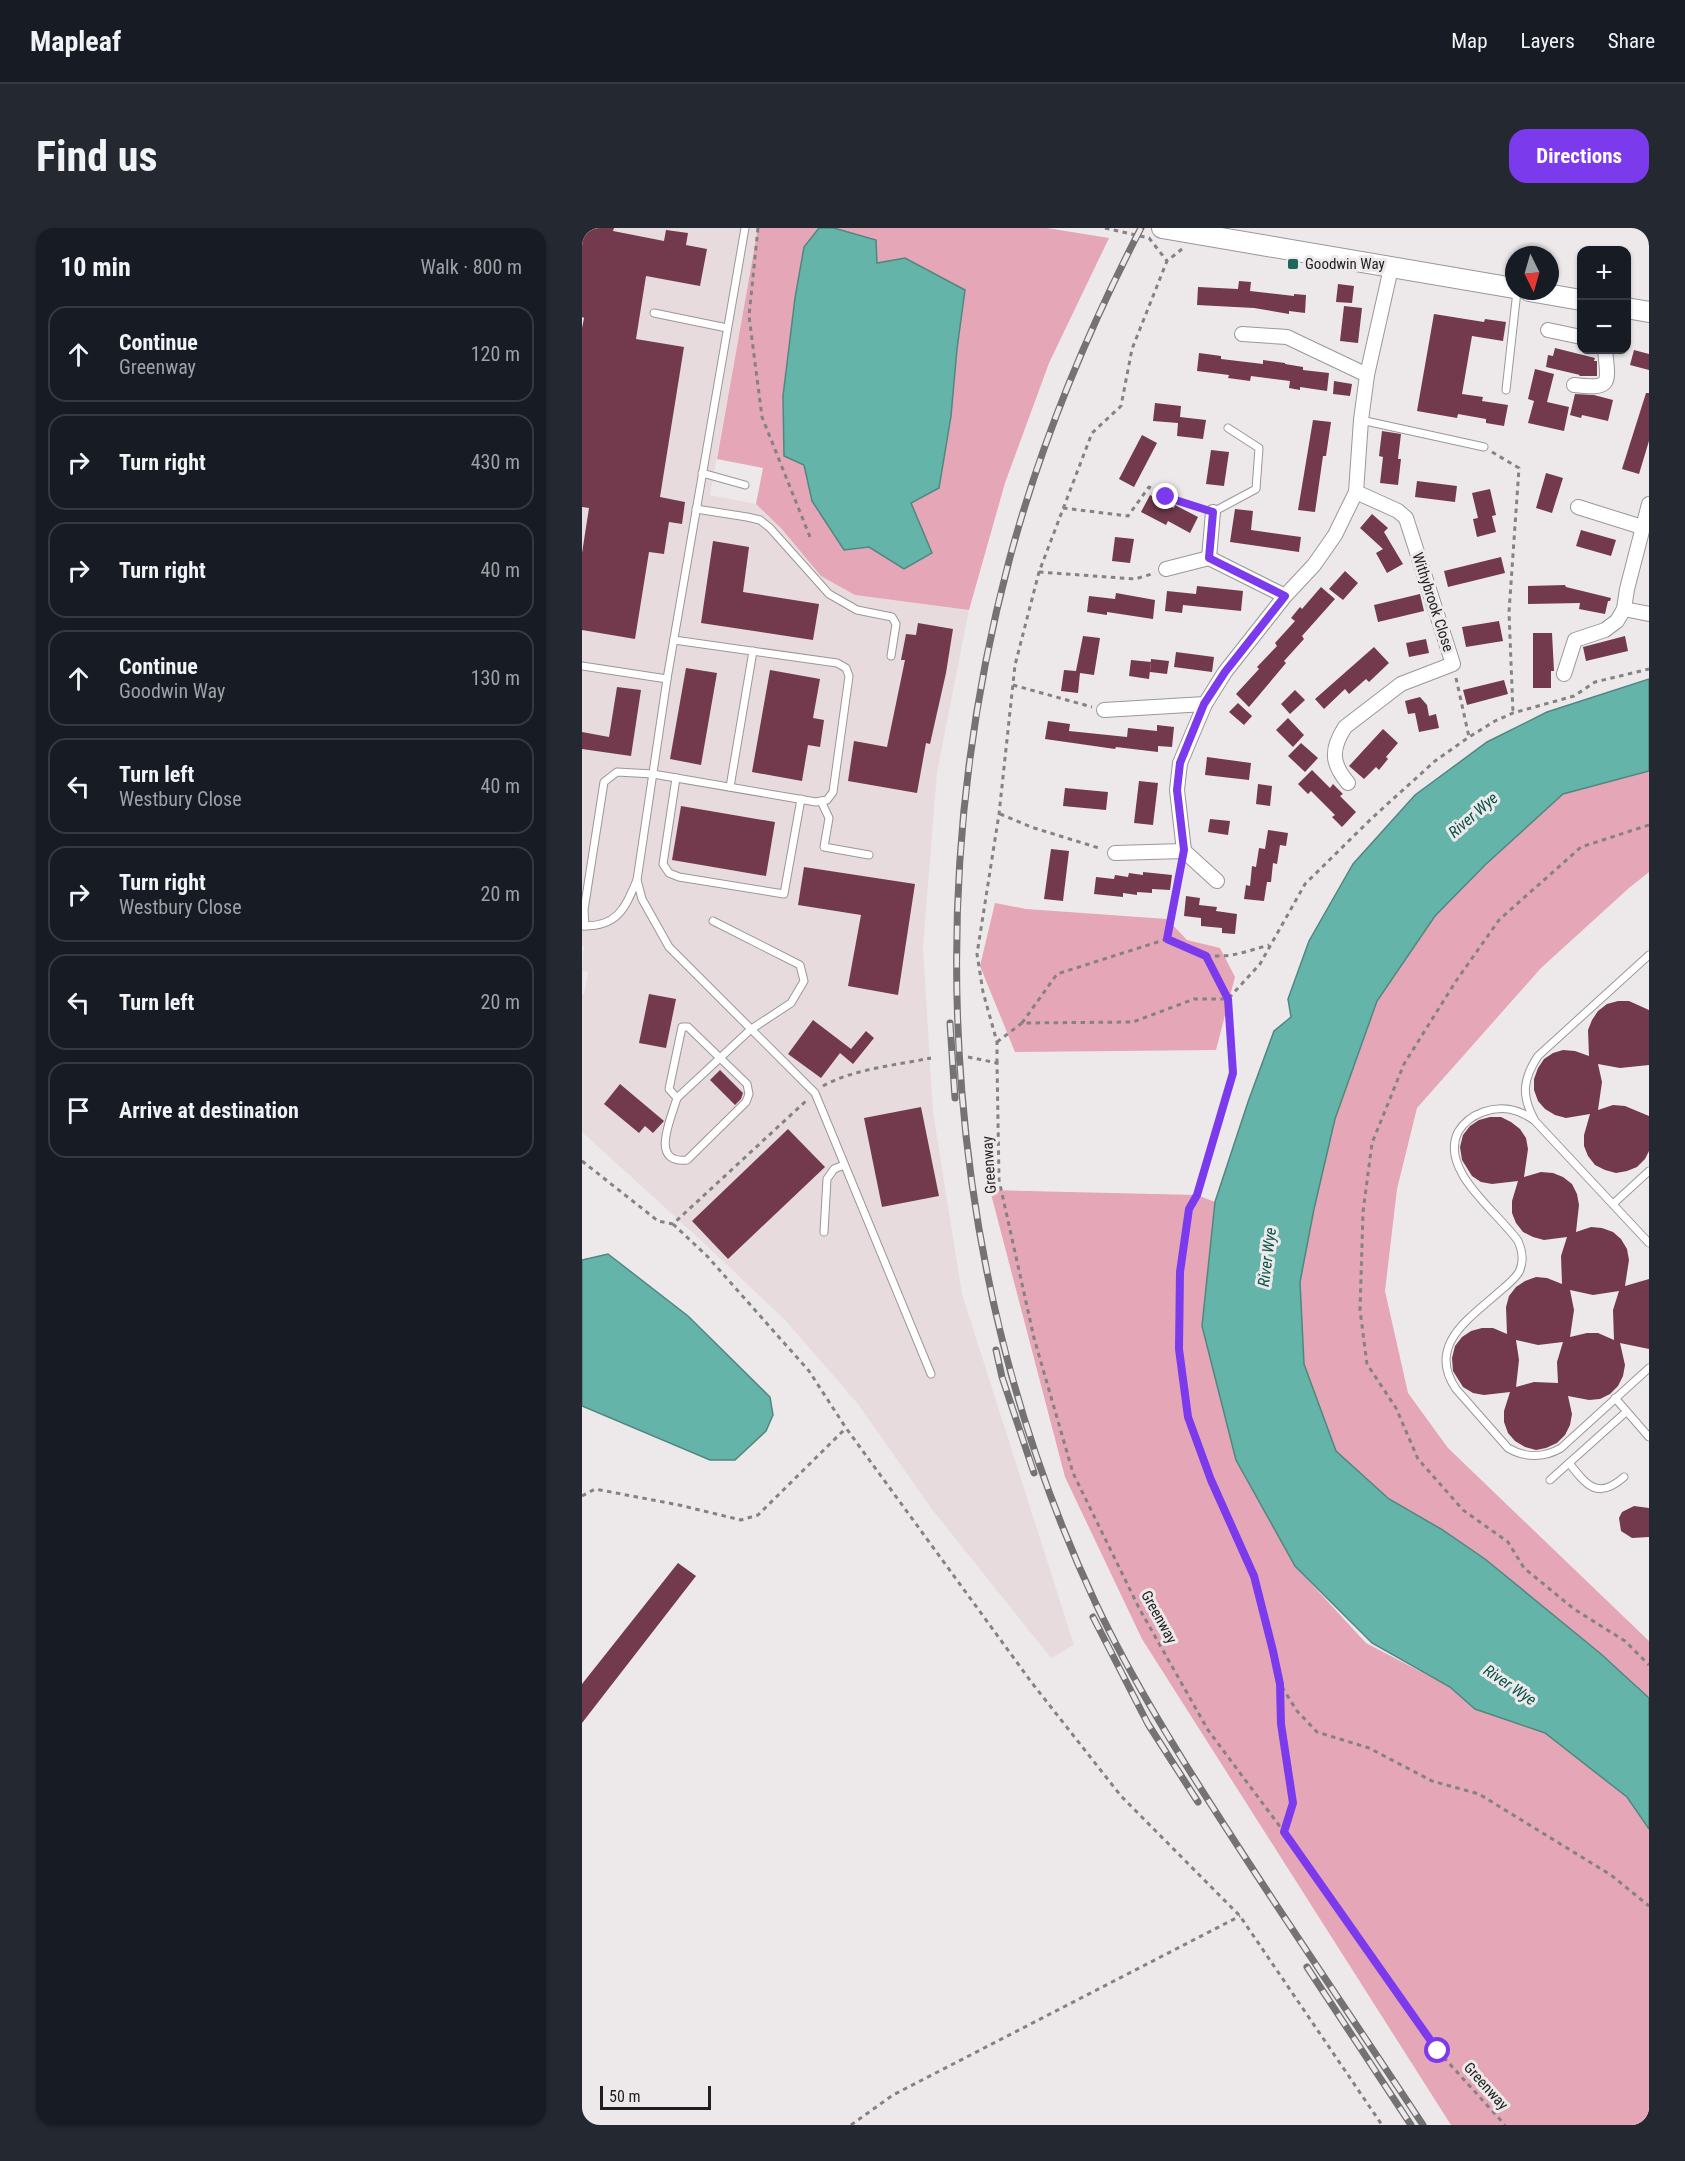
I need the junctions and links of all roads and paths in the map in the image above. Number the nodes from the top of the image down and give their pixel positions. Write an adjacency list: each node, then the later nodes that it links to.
1 (745, 228): 15 (lane)
2 (758, 228): 35 (path)
3 (1105, 228): 6 (path)
4 (1162, 228): 7 (street)
5 (1189, 243): 6 (path)
6 (1167, 261): 31 (path, Greenway)
7 (1391, 268): 8 (street); 20 (street)
8 (1505, 288)
9 (1559, 296): 10 (street)
10 (1577, 299)
11 (1515, 300): 22 (lane)
12 (1631, 309): 13 (street)
13 (1649, 312)
14 (654, 313): 15 (lane)
15 (727, 328): 26 (lane)
16 (1548, 330): 18 (street)
17 (1242, 334): 20 (street)
18 (1577, 336)
19 (1605, 354): 21 (street)
20 (1367, 375): 23 (street)
21 (1574, 385)
22 (1506, 390)
23 (1361, 420): 25 (lane); 28 (street)
24 (1228, 428): 33 (lane)
25 (1484, 447): 53 (path)
26 (702, 474): 27 (lane); 32 (lane)
27 (745, 485)
28 (1356, 492): 39 (street); 45 (street, Withybrook Close)
29 (1649, 504): 34 (street)
30 (1578, 507): 34 (street)
31 (1063, 508): 33 (path); 38 (path, Greenway)
32 (696, 509): 42 (lane); 44 (lane)
33 (1213, 512): 36 (street)
34 (1642, 527): 40 (street)
35 (810, 537)
36 (1209, 558): 37 (street); 39 (street)
37 (1166, 569): 38 (path)
38 (1039, 572): 50 (path, Greenway)
39 (1285, 596): 51 (street)
40 (1624, 609): 41 (street); 48 (street)
41 (1649, 614)
42 (674, 640): 43 (lane); 49 (lane)
43 (753, 651): 58 (lane); 60 (lane)
44 (891, 656)
45 (1453, 664): 54 (path); 57 (street, Withybrook Close)
46 (582, 666): 49 (lane)
47 (1649, 669): 53 (path)
48 (1564, 674)
49 (667, 679): 55 (lane)
50 (1013, 685): 52 (path); 61 (path, Greenway)
51 (1204, 704): 52 (street); 63 (street)
52 (1104, 710)
53 (1513, 713): 54 (path)
54 (1469, 737): 71 (path)
55 (653, 774): 56 (lane); 66 (lane); 69 (lane)
56 (676, 778): 58 (lane); 59 (lane)
57 (1348, 783)
58 (730, 787): 59 (lane)
59 (801, 799): 60 (lane)
60 (820, 801): 65 (lane)
61 (999, 814): 64 (path); 77 (path, Greenway)
62 (1649, 825): 102 (path)
63 (1184, 850): 64 (street); 67 (street); 70 (path)
64 (1115, 853)
65 (869, 855)
66 (637, 880): 69 (lane); 76 (lane)
67 (1217, 881)
68 (713, 921): 76 (lane)
69 (584, 926)
70 (1167, 939): 73 (path); 75 (path)
71 (1270, 945): 73 (path); 74 (path)
72 (1649, 955): 84 (lane)
73 (1206, 956): 74 (path)
74 (1228, 999): 75 (path); 103 (path)
75 (1022, 1023): 77 (path)
76 (750, 1030): 79 (lane); 82 (lane)
77 (997, 1042): 81 (path, Greenway)
78 (968, 1057): 81 (path)
79 (720, 1058): 83 (lane); 83 (lane); 83 (lane)
80 (931, 1058): 82 (path)
81 (998, 1063): 104 (path, Greenway)
82 (815, 1093): 86 (lane); 89 (path)
83 (677, 1098)
84 (1535, 1121): 88 (lane); 94 (lane)
85 (583, 1164): 89 (path)
86 (844, 1165): 90 (lane); 93 (lane)
87 (1649, 1171): 88 (lane)
88 (1613, 1204): 91 (lane)
89 (673, 1224): 96 (path)
90 (824, 1232)
91 (1649, 1243)
92 (1649, 1368): 94 (lane)
93 (931, 1374)
94 (1615, 1398): 95 (lane)
95 (1626, 1412): 97 (lane); 98 (lane)
96 (846, 1428): 101 (path); 106 (path)
97 (1649, 1437)
98 (1569, 1463): 99 (lane); 100 (lane)
99 (1624, 1477)
100 (1550, 1480)
101 (582, 1496)
102 (1649, 1665)
103 (1280, 1684): 104 (path); 105 (path)
104 (1284, 1832): 109 (path, Greenway)
105 (1649, 1906)
106 (1240, 1916): 107 (path); 108 (path)
107 (851, 2125)
108 (1382, 2125)
109 (1505, 2125)

